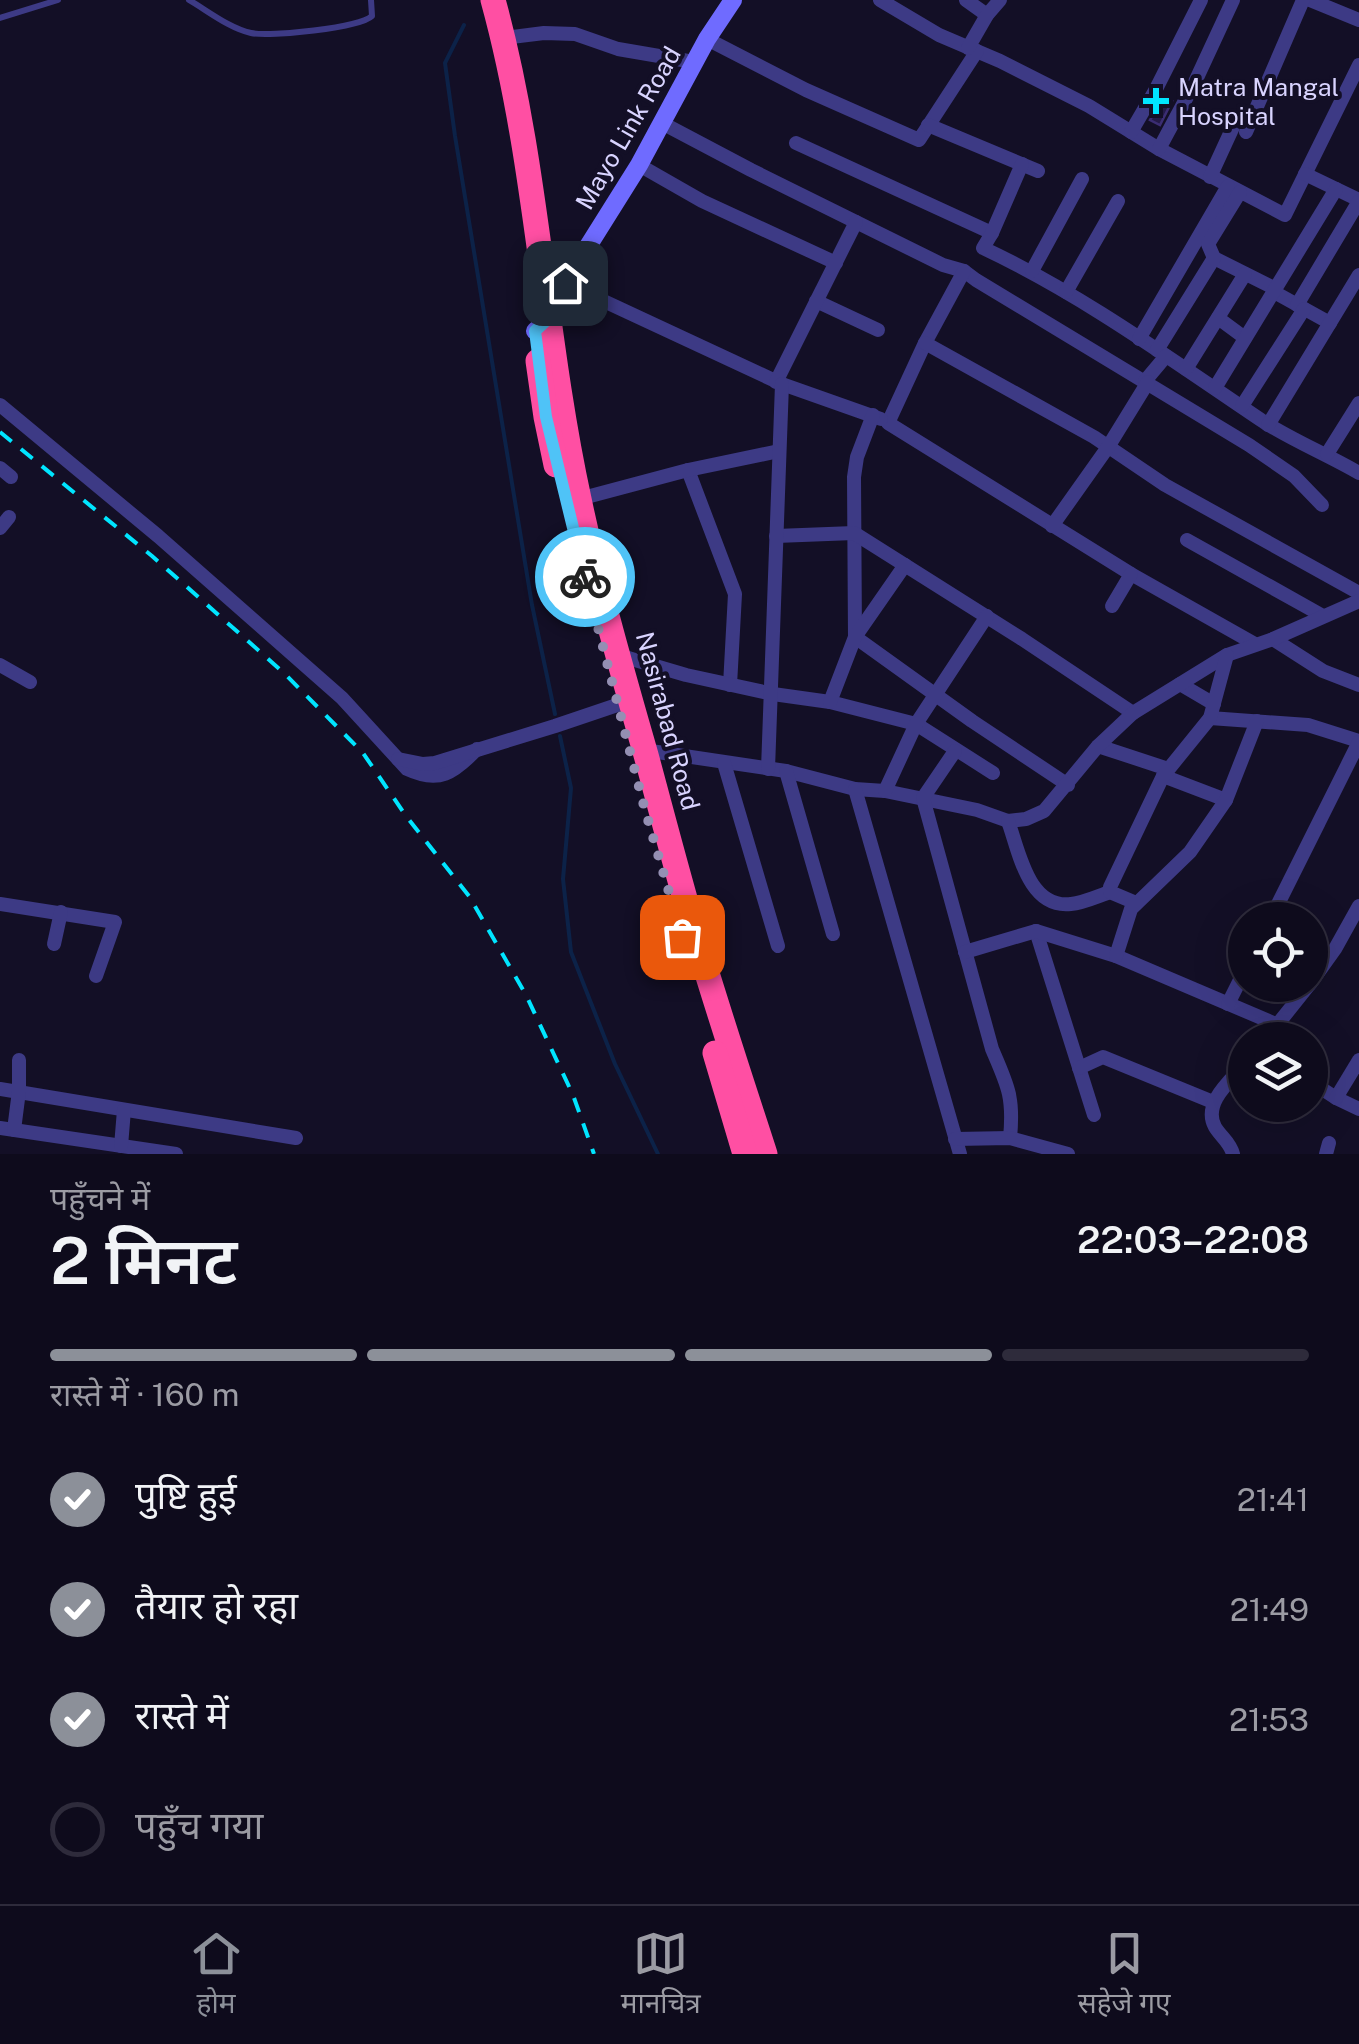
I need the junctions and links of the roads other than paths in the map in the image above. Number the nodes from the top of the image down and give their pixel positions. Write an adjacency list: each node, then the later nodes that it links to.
1 (58, 0): 15 (lane)
2 (189, 0): 3 (lane)
3 (371, 0)
4 (482, 0): 53 (highway, Nasirabad Road)
5 (493, 0): 17 (highway, Nasirabad Road)
6 (733, 0): 18 (street, Mayo Link Road)
7 (880, 0): 19 (street)
8 (966, 0): 14 (street)
9 (1000, 0): 14 (street)
10 (1201, 0): 24 (street)
11 (1232, 0): 26 (street)
12 (1302, 0): 31 (street)
13 (1310, 0): 16 (street)
14 (986, 16): 19 (street)
15 (0, 18)
16 (1359, 20)
17 (504, 38): 20 (street); 53 (highway, Nasirabad Road)
18 (707, 39): 20 (street, Mayo Link Road); 23 (street)
19 (972, 49): 23 (street); 24 (street)
20 (694, 62): 22 (street, Mayo Link Road)
21 (1359, 66): 30 (street)
22 (662, 122): 27 (street, Mayo Link Road); 37 (street)
23 (928, 126): 28 (street)
24 (1131, 132): 26 (street)
25 (796, 142): 38 (street)
26 (1159, 149): 31 (street)
27 (639, 164): 41 (street); 46 (street, Mayo Link Road)
28 (1022, 164): 29 (street); 38 (street)
29 (1038, 171)
30 (1305, 174): 33 (street); 34 (street)
31 (1210, 176): 34 (street)
32 (1082, 179): 42 (street)
33 (1336, 189): 36 (street); 47 (street)
34 (1234, 190): 40 (street); 56 (street)
35 (1118, 201): 48 (street)
36 (1359, 201): 50 (street)
37 (856, 222): 41 (street); 45 (street)
38 (992, 233): 39 (street)
39 (983, 248): 42 (street); 45 (street)
40 (1214, 258): 43 (street); 58 (street)
41 (836, 263): 49 (street)
42 (1032, 271): 48 (street)
43 (1245, 274): 47 (street); 51 (street)
44 (1359, 275): 52 (street)
45 (970, 276): 57 (street); 60 (street)
46 (565, 283): 53 (street, Mayo Link Road); 61 (street)
47 (1275, 290): 50 (street); 55 (street)
48 (1066, 292): 56 (street)
49 (816, 301): 54 (street); 61 (street)
50 (1301, 307): 52 (street); 65 (street)
51 (1218, 318): 55 (street); 59 (street)
52 (1330, 323): 68 (street)
53 (542, 324): 74 (highway, Nasirabad Road); 99 (highway, Nasirabad Road)
54 (878, 330)
55 (1246, 338): 62 (street)
56 (1139, 339): 58 (street)
57 (925, 344): 67 (street); 69 (street)
58 (1161, 353): 59 (street); 60 (street)
59 (1186, 369): 62 (street)
60 (1146, 381): 69 (street); 75 (street)
61 (779, 383): 66 (street); 70 (street)
62 (1215, 388): 65 (street)
63 (1359, 403): 71 (street)
64 (0, 404): 99 (street)
65 (1242, 406): 68 (street)
66 (872, 415): 67 (street); 77 (street)
67 (888, 423): 76 (street)
68 (1268, 425): 71 (street)
69 (1108, 447): 76 (street); 82 (street)
70 (780, 450): 72 (street); 78 (street)
71 (1326, 454): 73 (street)
72 (688, 470): 74 (street); 96 (street)
73 (1359, 472)
74 (579, 499): 90 (highway, Nasirabad Road)
75 (1322, 505)
76 (1052, 526): 81 (street)
77 (854, 533): 78 (street); 80 (street); 87 (street)
78 (776, 536): 97 (street)
79 (1186, 540): 86 (street)
80 (905, 565): 85 (street); 87 (street)
81 (1131, 574): 84 (street); 89 (street)
82 (1359, 593)
83 (1359, 601): 86 (street)
84 (1112, 606)
85 (987, 616): 98 (street); 102 (street)
86 (1323, 616): 88 (street)
87 (854, 638): 98 (street); 100 (street)
88 (1273, 639): 89 (street); 95 (street)
89 (1254, 644): 91 (street)
90 (618, 655): 96 (street); 99 (highway, Nasirabad Road)
91 (1227, 655): 94 (street); 101 (street)
92 (0, 665): 93 (street)
93 (30, 682)
94 (1180, 684): 101 (street); 102 (street)
95 (1359, 684)
96 (730, 685): 97 (street)
97 (772, 694): 100 (street); 110 (street)
98 (935, 695): 104 (street); 114 (street)
99 (624, 702): 107 (highway, Nasirabad Road); 156 (highway, Nasirabad Road)
100 (830, 702): 104 (street)
101 (1212, 711): 103 (street); 113 (street)
102 (1133, 713): 106 (street)
103 (1257, 721): 105 (street); 118 (street)
104 (916, 724): 108 (street); 116 (street)
105 (1359, 742): 121 (street)
106 (1098, 746): 113 (street); 114 (street)
107 (644, 750): 109 (street); 157 (highway, Nasirabad Road)
108 (955, 750): 112 (street); 117 (street)
109 (724, 763): 110 (street); 129 (street)
110 (768, 769): 111 (street)
111 (786, 771): 115 (street); 127 (street)
112 (992, 773)
113 (1165, 773): 118 (street); 120 (street)
114 (1068, 784): 119 (street)
115 (855, 789): 116 (street); 154 (street)
116 (884, 791): 117 (street)
117 (923, 798): 119 (street); 130 (street)
118 (1226, 800): 122 (street)
119 (1008, 821): 120 (street)
120 (1110, 892): 122 (street)
121 (1279, 902)
122 (1136, 903): 131 (street)
123 (0, 904): 125 (street)
124 (1359, 906): 132 (street)
125 (61, 912): 128 (street); 133 (street)
126 (1036, 931): 130 (street); 131 (street); 140 (street)
127 (833, 934)
128 (54, 944)
129 (778, 946)
130 (965, 952): 152 (street)
131 (1116, 956): 135 (street)
132 (1328, 959)
133 (96, 976)
134 (1296, 1002): 137 (street)
135 (1228, 1004): 136 (street)
136 (1273, 1022)
137 (1280, 1022)
138 (18, 1060): 143 (street)
139 (1359, 1060): 145 (street)
140 (1079, 1068): 146 (street); 149 (street)
141 (1228, 1085): 146 (street)
142 (0, 1089): 143 (street)
143 (18, 1091): 148 (street); 150 (street)
144 (1328, 1093): 145 (street)
145 (1336, 1098): 147 (street)
146 (1214, 1102): 159 (street)
147 (1359, 1109)
148 (124, 1110): 151 (street); 153 (street)
149 (1094, 1114)
150 (7, 1129): 153 (street)
151 (296, 1138)
152 (1010, 1138): 154 (street); 158 (street)
153 (121, 1146): 155 (street)
154 (958, 1146)
155 (176, 1154)
156 (745, 1154)
157 (765, 1154)
158 (1068, 1154)
159 (1233, 1154)

